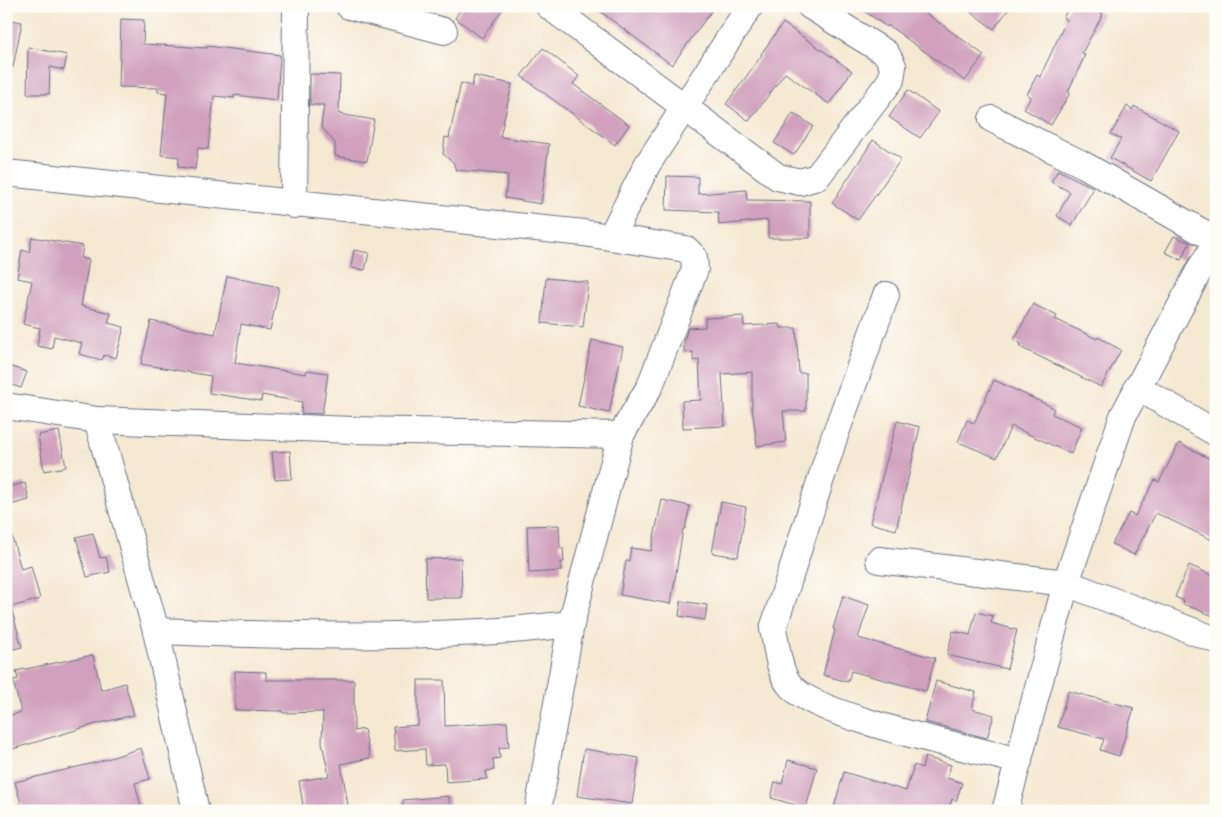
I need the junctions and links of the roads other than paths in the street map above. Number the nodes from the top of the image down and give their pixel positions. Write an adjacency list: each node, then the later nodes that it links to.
1 (296, 6): 10 (street)
2 (349, 6): 6 (street)
3 (549, 6): 7 (street)
4 (750, 6): 7 (street)
5 (810, 6): 7 (street)
6 (444, 31)
7 (686, 108): 11 (street)
8 (992, 119): 12 (street)
9 (6, 173): 10 (street)
10 (294, 205): 11 (street)
11 (611, 237): 18 (street)
12 (1216, 242): 14 (street)
13 (886, 296): 24 (street)
14 (1137, 387): 17 (street); 20 (street)
15 (6, 406): 16 (street)
16 (96, 420): 18 (street); 22 (street)
17 (1216, 433)
18 (621, 435): 21 (street)
19 (879, 560): 20 (street)
20 (1066, 583): 23 (street); 24 (street)
21 (571, 624): 22 (street); 26 (street)
22 (156, 631): 25 (street)
23 (1216, 640)
24 (1019, 761): 27 (street)
25 (196, 811)
26 (538, 811)
27 (1005, 811)

